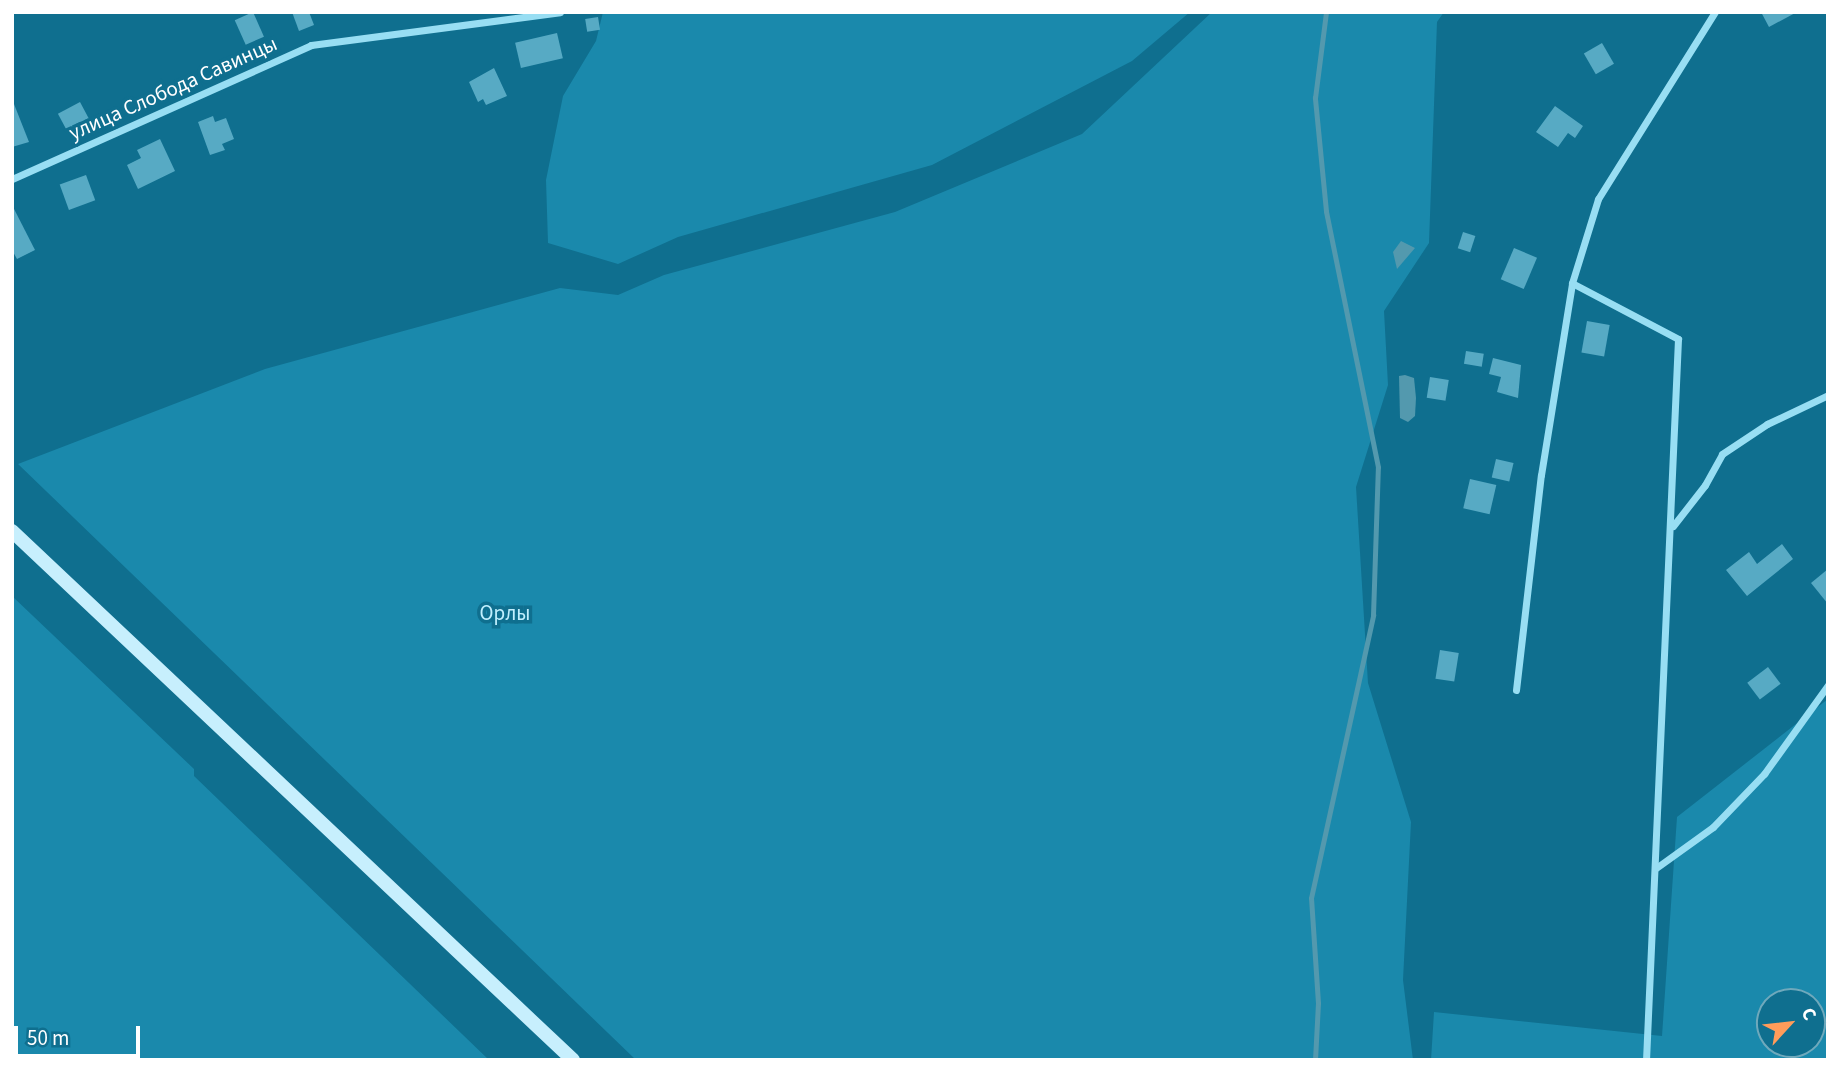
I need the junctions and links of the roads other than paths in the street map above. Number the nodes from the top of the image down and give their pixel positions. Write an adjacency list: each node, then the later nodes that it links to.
1 (560, 12): 3 (street, улица Слобода Савинцы)
2 (1715, 12): 4 (street)
3 (12, 179)
4 (1572, 283): 6 (street); 9 (street)
5 (1828, 395): 6 (street)
6 (1672, 527): 10 (street)
7 (12, 531): 11 (main road)
8 (1828, 685): 10 (street)
9 (1516, 690)
10 (1656, 868): 12 (street)
11 (573, 1060)
12 (1646, 1060)

